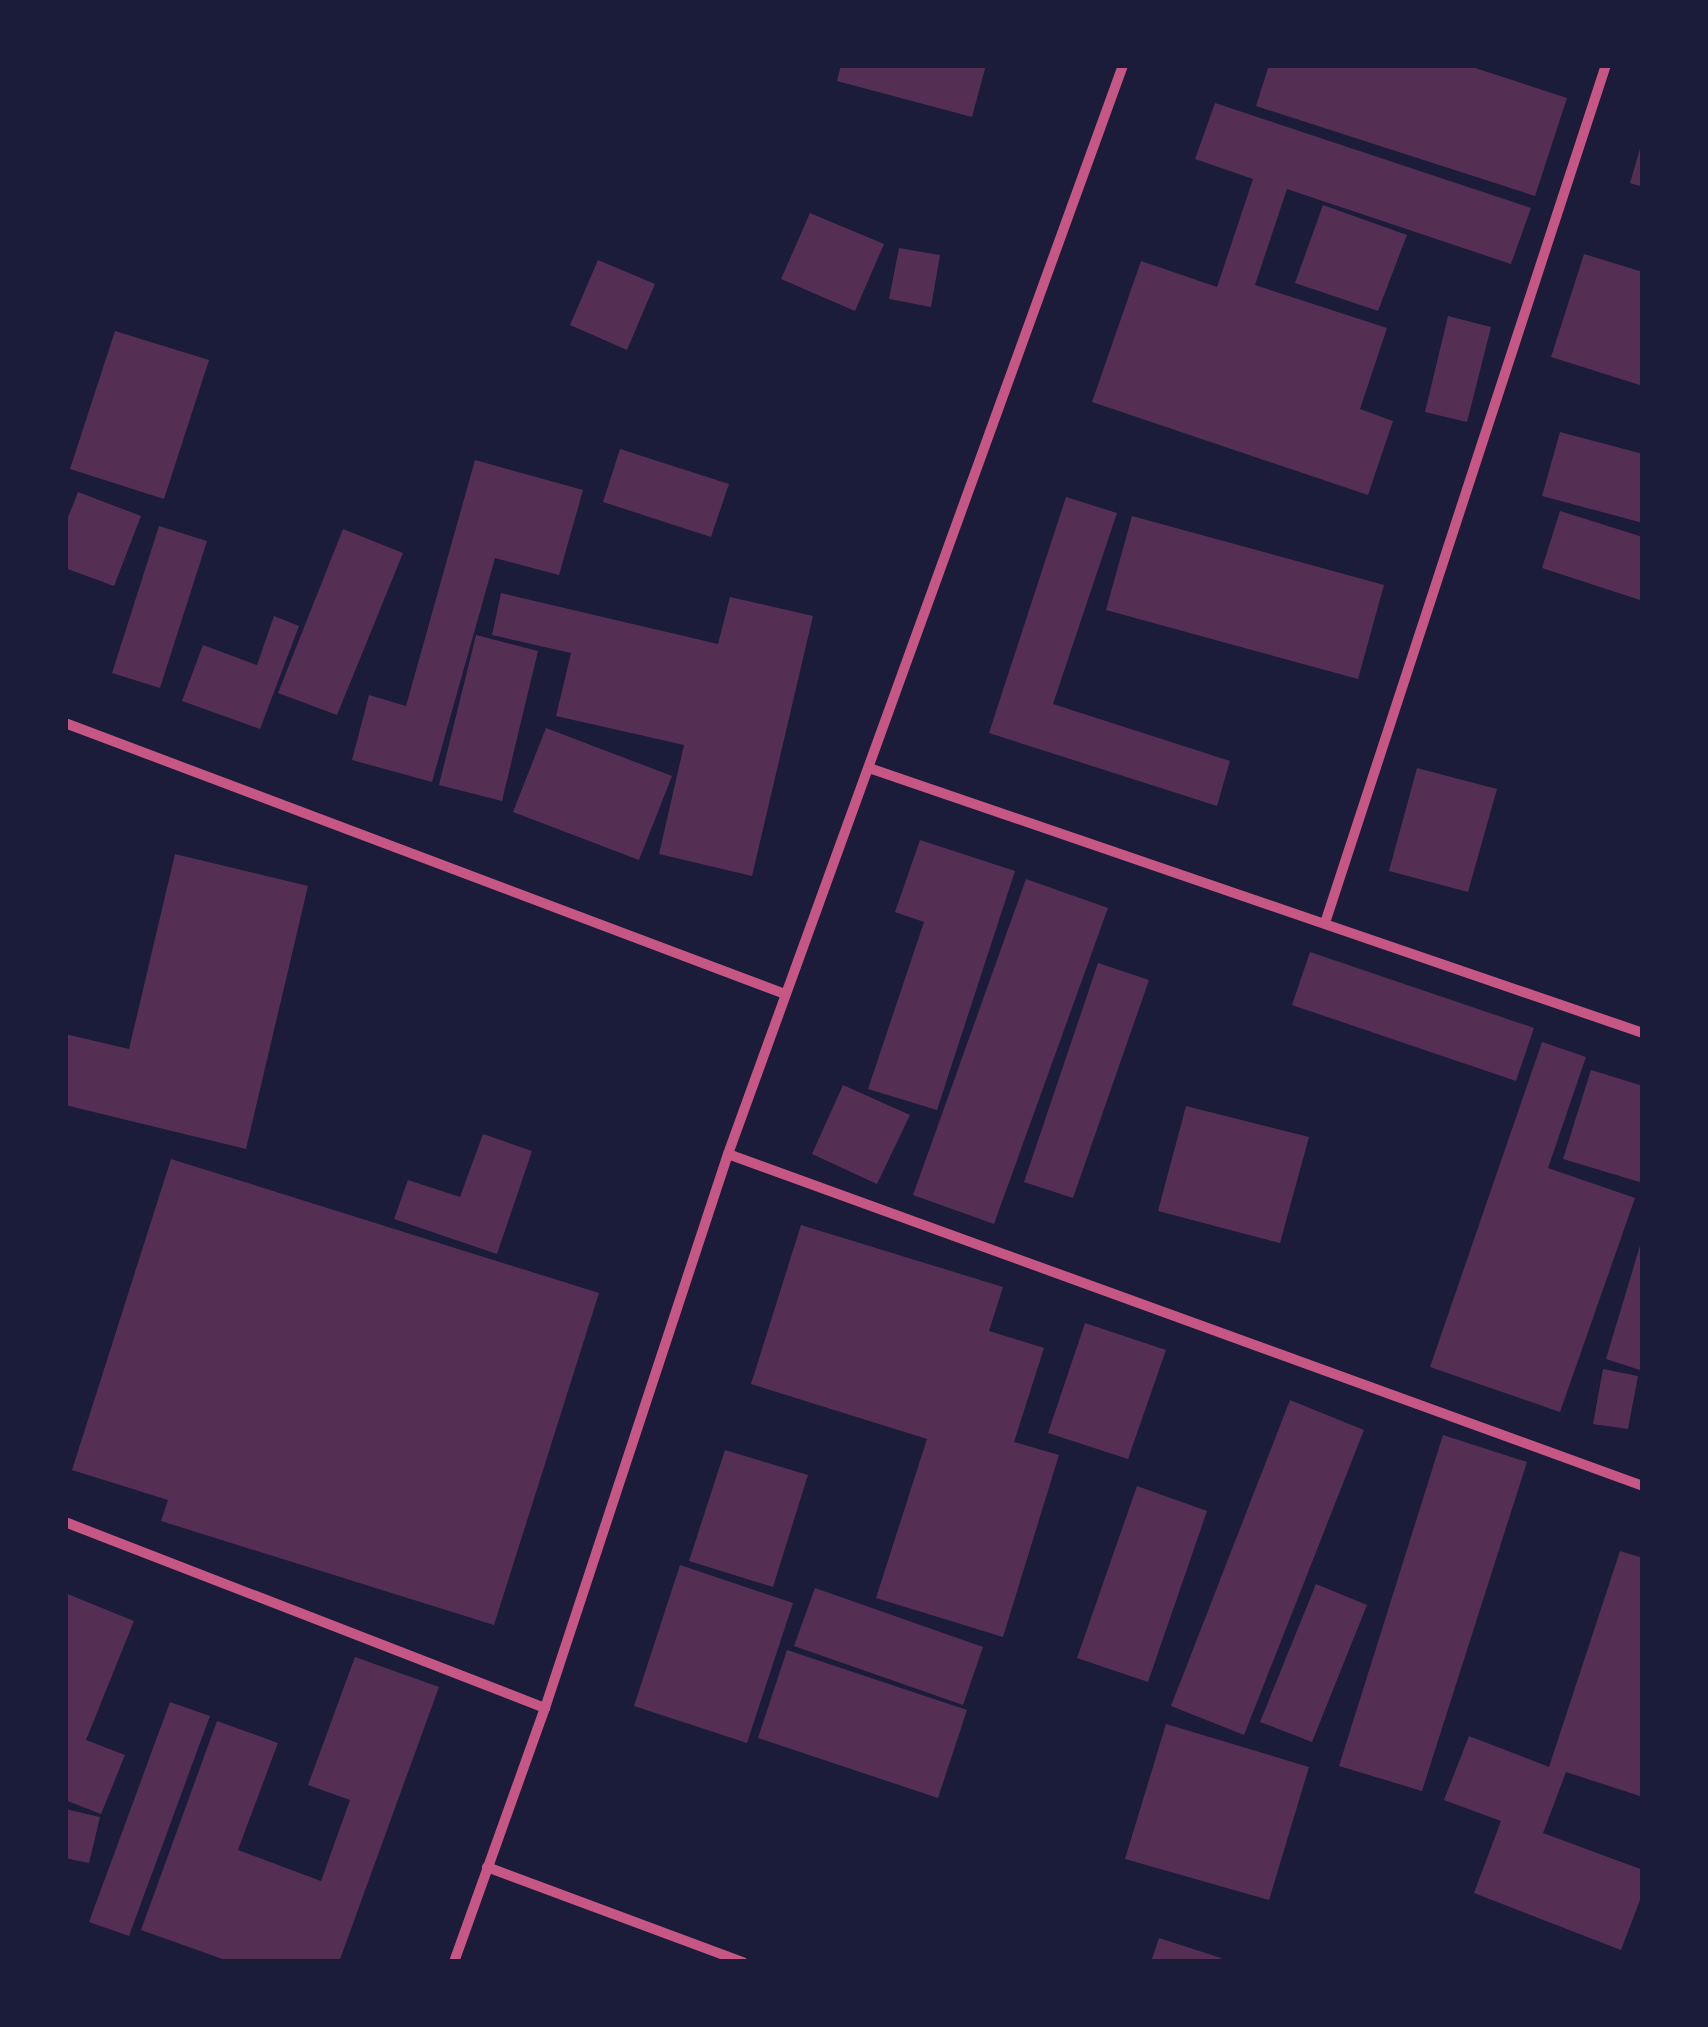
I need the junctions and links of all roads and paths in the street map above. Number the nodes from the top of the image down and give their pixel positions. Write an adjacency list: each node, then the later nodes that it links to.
1 (1123, 65): 4 (street)
2 (1606, 65): 5 (street)
3 (65, 724): 6 (street)
4 (869, 768): 5 (street); 6 (street)
5 (1324, 923): 7 (street)
6 (785, 994): 8 (street)
7 (1643, 1033)
8 (728, 1154): 9 (street); 11 (street)
9 (1643, 1486)
10 (65, 1522): 11 (street)
11 (546, 1708): 12 (street)
12 (486, 1867): 13 (street); 14 (street)
13 (454, 1962)
14 (744, 1962)

